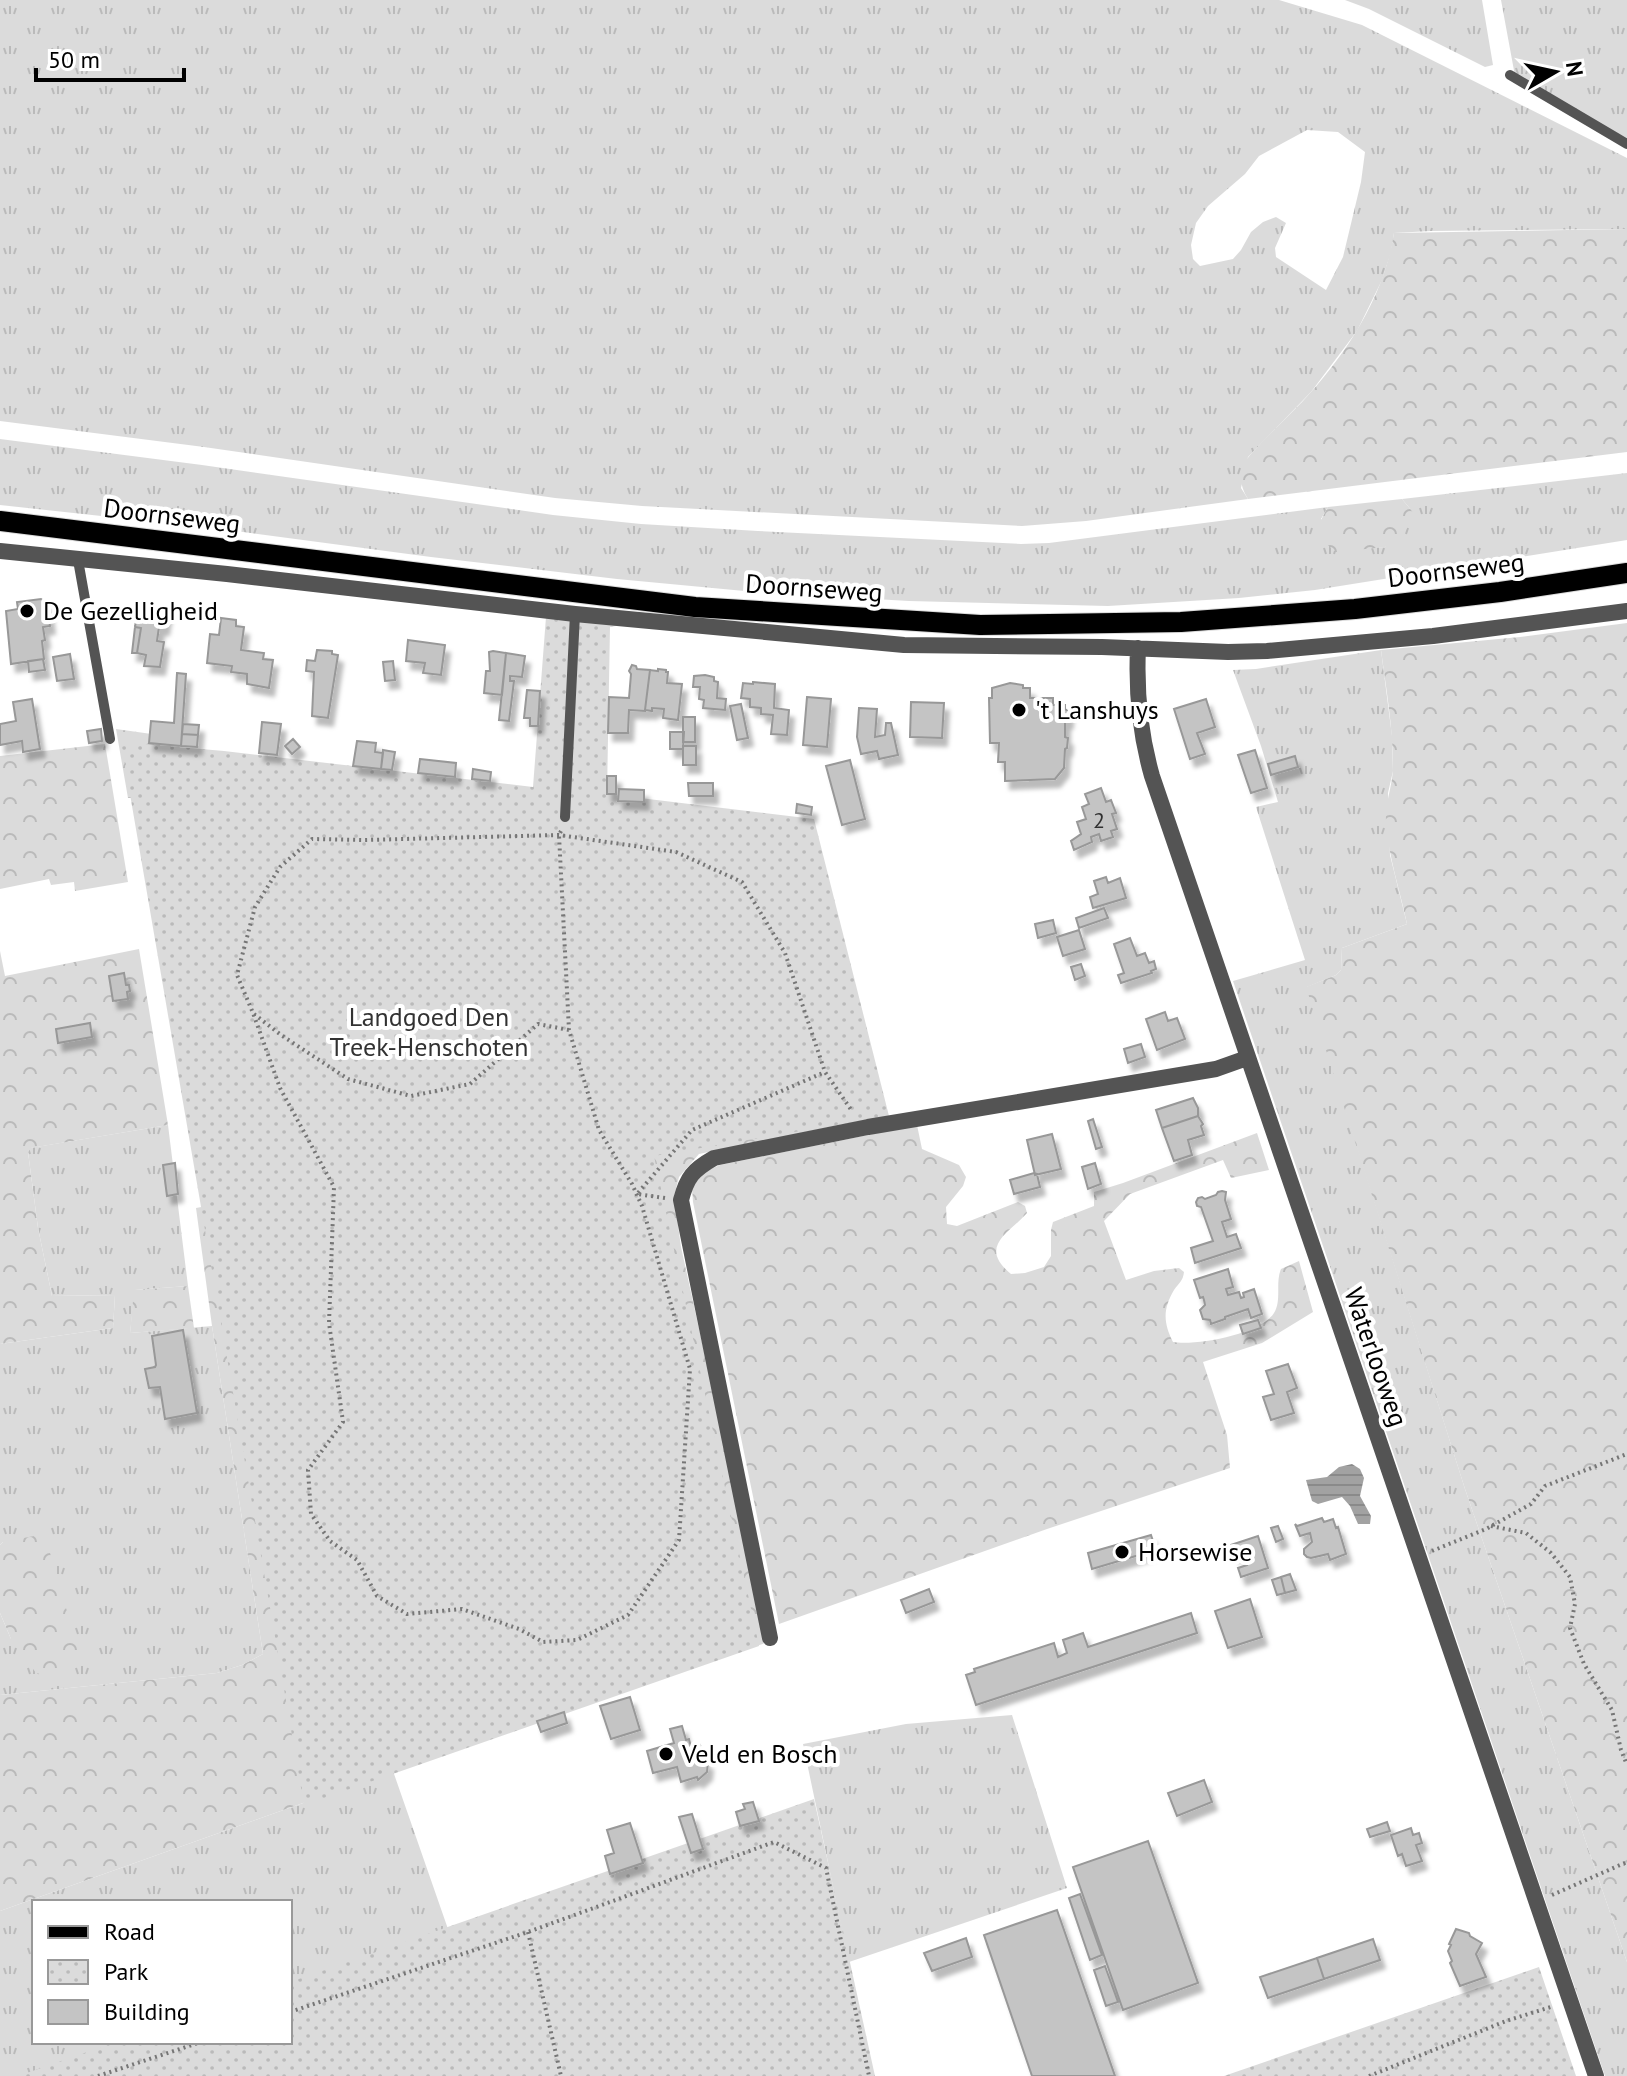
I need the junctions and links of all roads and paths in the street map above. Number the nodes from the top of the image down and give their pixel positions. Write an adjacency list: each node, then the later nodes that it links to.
1 (1510, 75): 2 (lane)
2 (1627, 144)
3 (0, 521): 6 (main road, Doornseweg)
4 (0, 551): 5 (street, Doornseweg)
5 (78, 560): 8 (street, Doornseweg); 10 (lane)
6 (1627, 573)
7 (1627, 611): 9 (street, Doornseweg)
8 (575, 614): 9 (street, Doornseweg); 11 (lane)
9 (1138, 648): 15 (street, Waterlooweg)
10 (110, 739)
11 (565, 817)
12 (559, 835): 13 (path); 14 (path); 16 (path)
13 (253, 1013): 14 (path); 18 (path)
14 (569, 1030): 18 (path)
15 (1247, 1058): 17 (street); 22 (street, Waterlooweg)
16 (825, 1072): 17 (path); 18 (path)
17 (868, 1127): 19 (street)
18 (637, 1194): 19 (path)
19 (681, 1200): 23 (street)
20 (1627, 1454): 21 (path)
21 (1491, 1526): 22 (path); 24 (path)
22 (1419, 1556): 26 (street, Waterlooweg)
23 (770, 1638)
24 (1627, 1765)
25 (1627, 1862): 26 (path)
26 (1536, 1901): 28 (street, Waterlooweg)
27 (528, 1932): 29 (path); 32 (path); 33 (path)
28 (1570, 2001): 34 (path); 35 (street, Waterlooweg)
29 (292, 2011)
30 (195, 2044): 31 (path)
31 (98, 2076)
32 (561, 2076)
33 (869, 2076)
34 (1369, 2076)
35 (1596, 2076)

